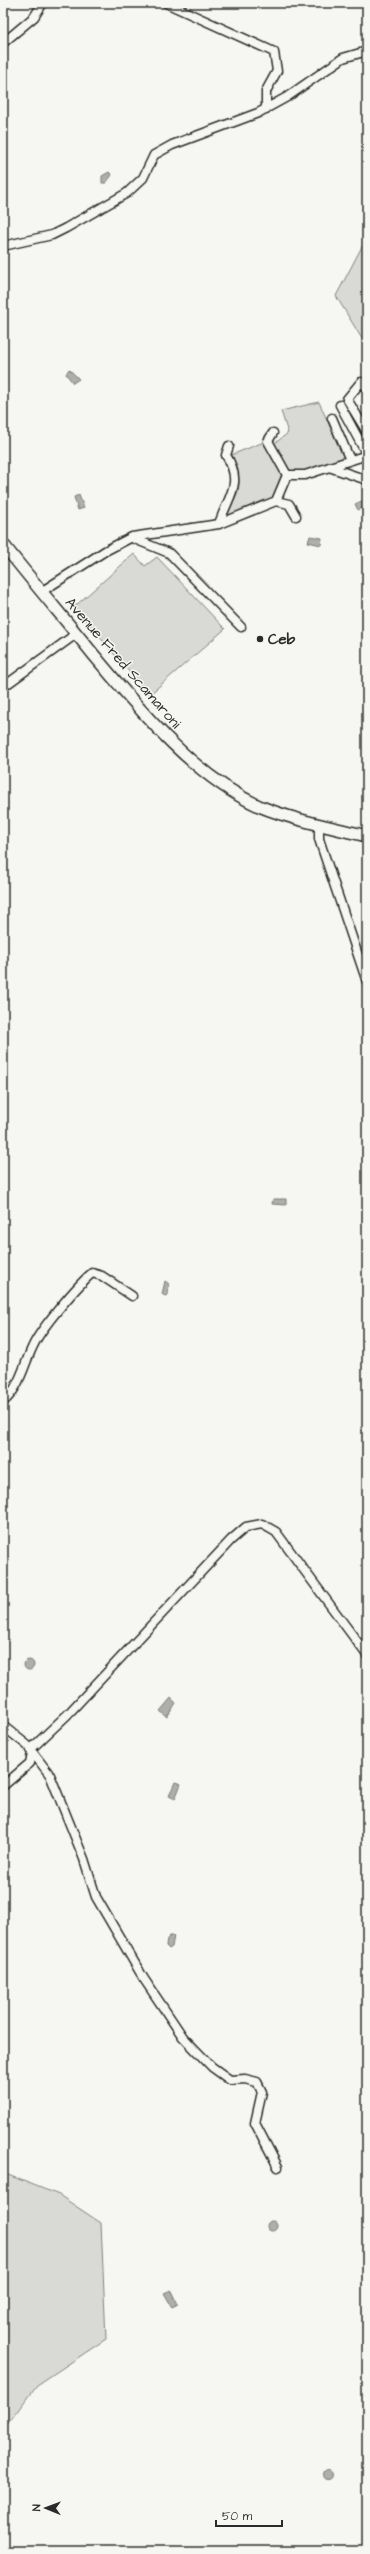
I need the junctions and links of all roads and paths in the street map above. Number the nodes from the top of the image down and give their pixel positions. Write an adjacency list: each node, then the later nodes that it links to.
1 (43, 3): 3 (street)
2 (166, 3): 5 (street)
3 (3, 44)
4 (367, 51): 5 (street)
5 (266, 109): 6 (street)
6 (3, 246)
7 (367, 388): 10 (street)
8 (340, 404): 13 (street)
9 (332, 418): 14 (street)
10 (367, 432)
11 (273, 433): 16 (street)
12 (229, 446): 20 (street)
13 (367, 455): 14 (street)
14 (350, 460): 15 (street)
15 (328, 467): 16 (street); 17 (street)
16 (287, 474): 18 (street)
17 (367, 480)
18 (276, 501): 19 (street); 20 (street)
19 (296, 516)
20 (218, 524): 21 (street)
21 (132, 537): 23 (street); 24 (street)
22 (3, 544): 23 (main road, Avenue Fred Scamaroni)
23 (41, 592): 25 (main road, Avenue Fred Scamaroni)
24 (241, 627)
25 (76, 634): 26 (street); 27 (main road, Avenue Fred Scamaroni)
26 (3, 687)
27 (319, 824): 28 (main road, Avenue Fred Scamaroni); 29 (street)
28 (367, 836)
29 (367, 982)
30 (132, 1296): 31 (street)
31 (3, 1402)
32 (367, 1655): 34 (street)
33 (3, 1726): 34 (street)
34 (31, 1751): 35 (street); 36 (street)
35 (3, 1786)
36 (278, 2167)

